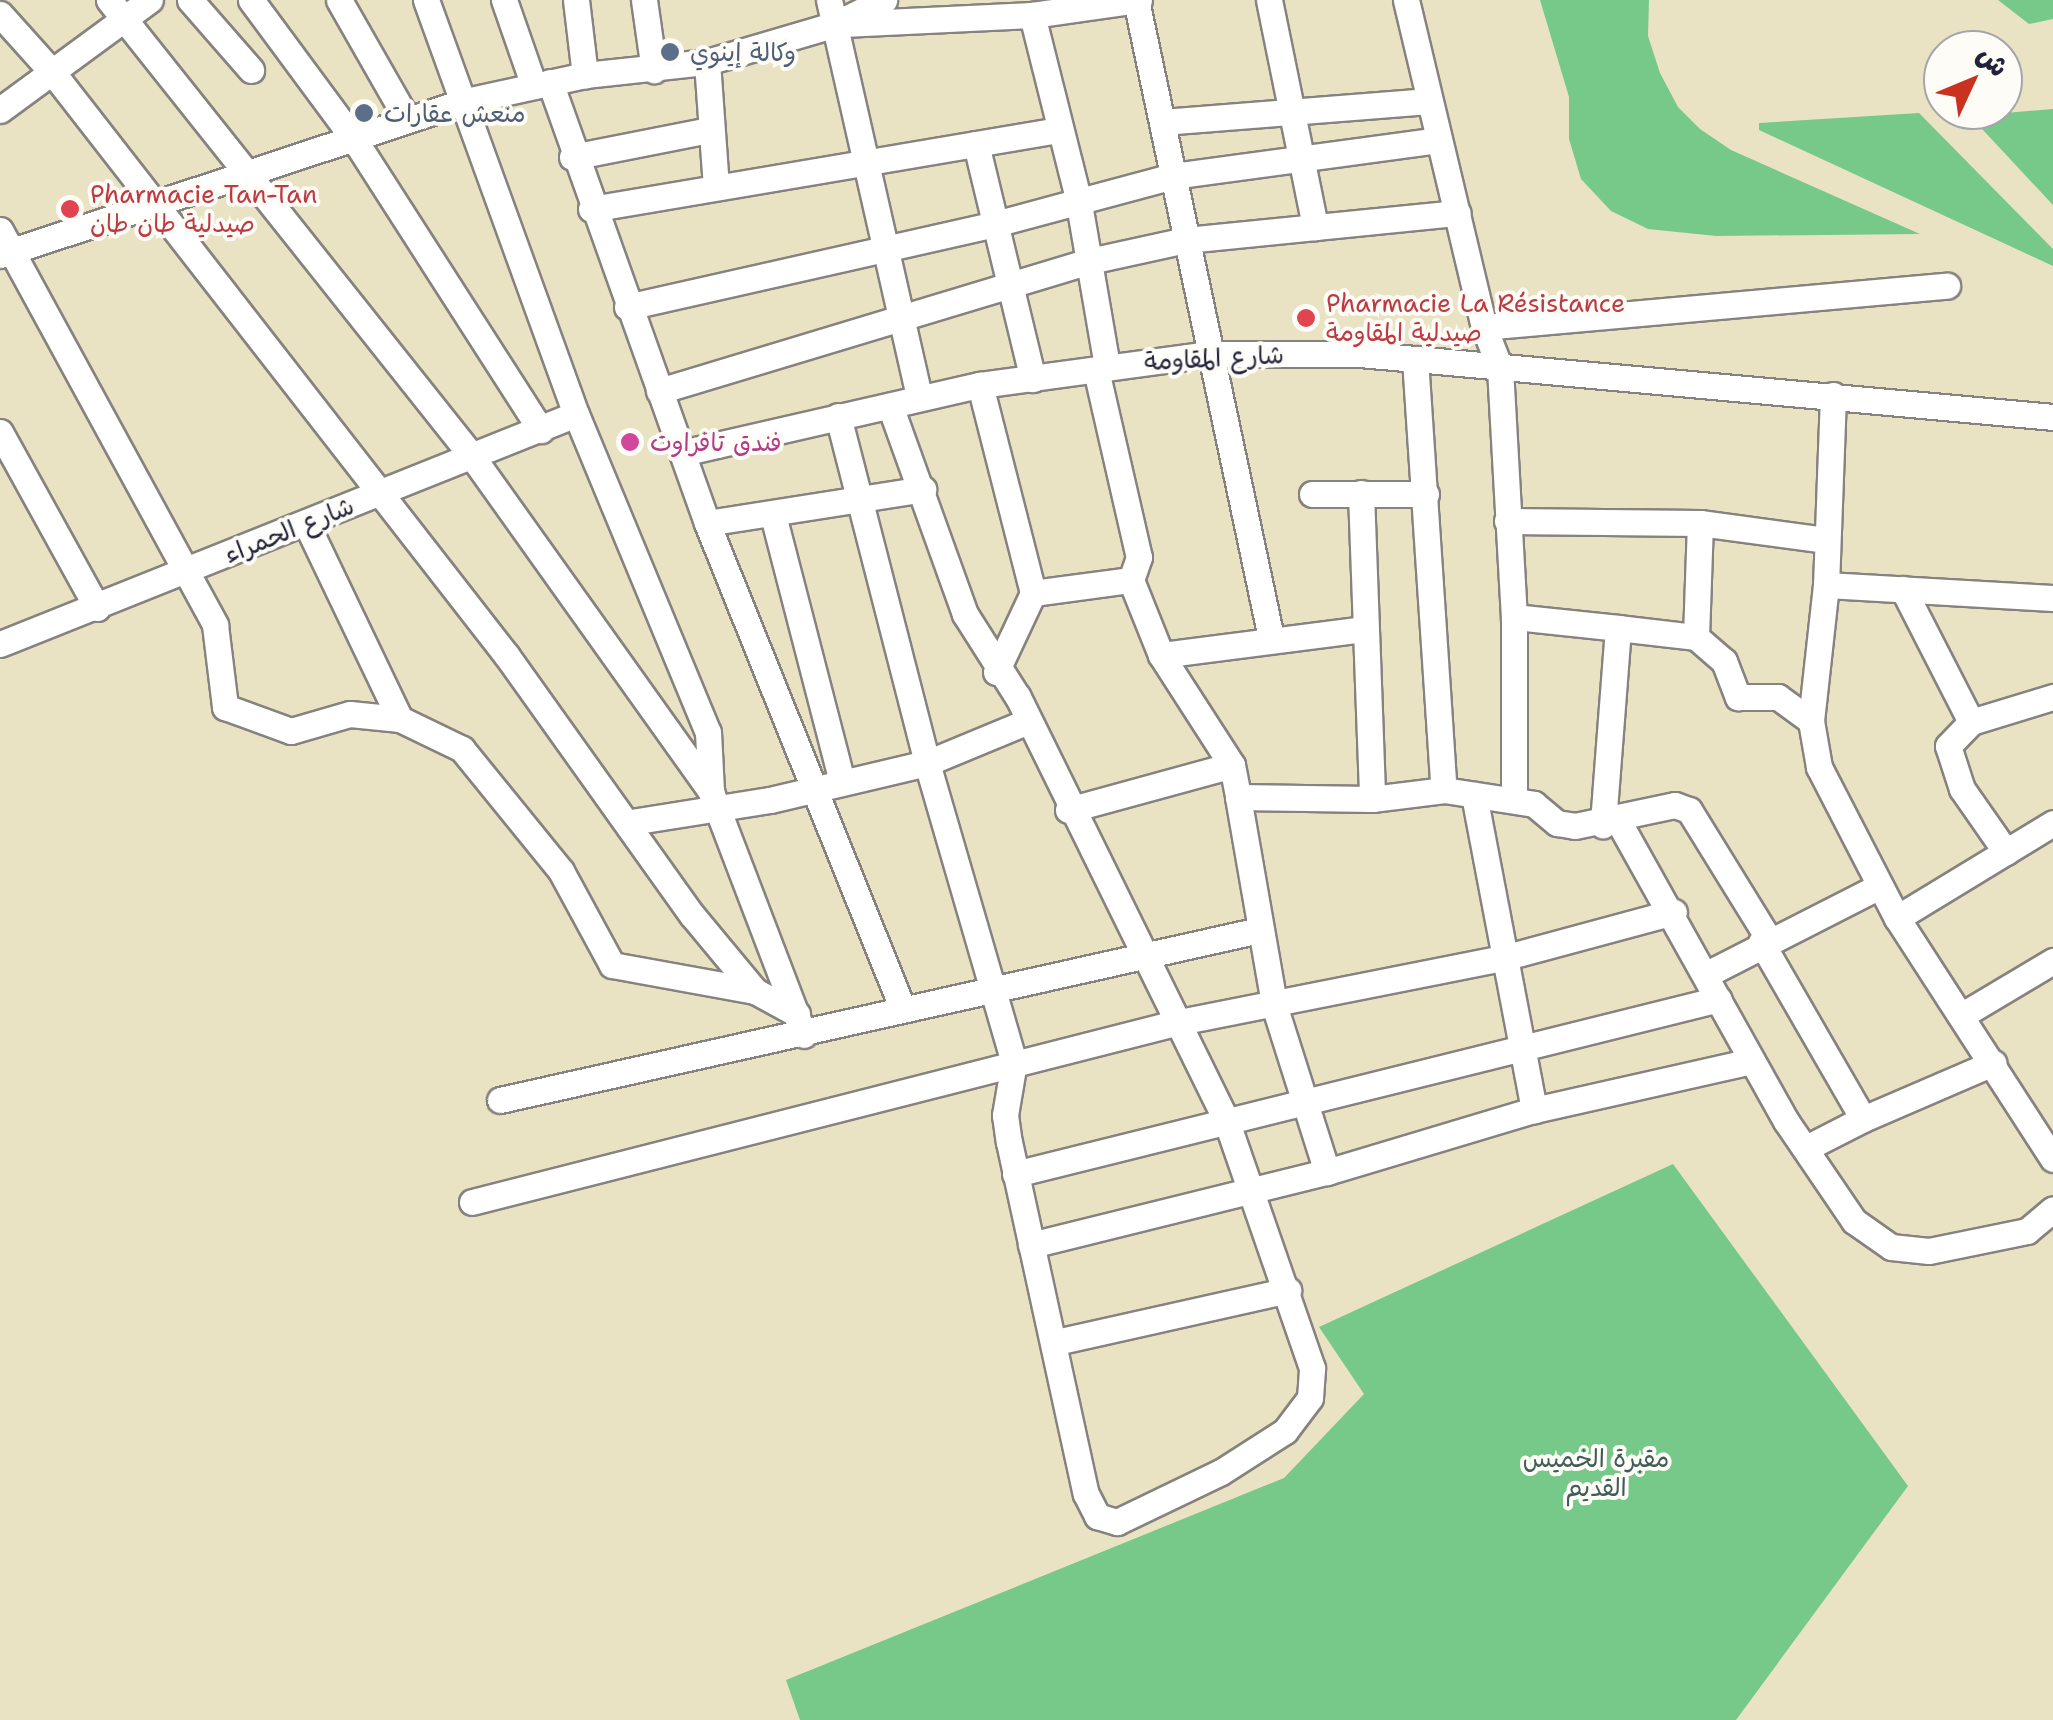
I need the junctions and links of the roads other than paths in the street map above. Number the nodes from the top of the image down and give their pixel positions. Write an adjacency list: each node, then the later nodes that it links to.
1 (150, 0): 13 (street)
2 (190, 0): 18 (street)
3 (250, 0): 31 (street)
4 (339, 0): 27 (street)
5 (426, 0): 23 (street)
6 (504, 0): 22 (street)
7 (576, 0): 21 (street)
8 (644, 0): 19 (street)
9 (884, 0): 14 (street)
10 (1138, 0): 16 (street); 28 (street)
11 (1269, 0): 26 (street)
12 (1406, 0): 24 (street)
13 (116, 10): 20 (street); 37 (street)
14 (831, 12): 16 (street); 17 (street); 36 (street)
15 (0, 14): 20 (street)
16 (1032, 15): 30 (street)
17 (707, 62): 19 (street); 29 (street)
18 (251, 70)
19 (654, 70): 21 (street)
20 (53, 72): 25 (street); 41 (street)
21 (585, 75): 22 (street)
22 (542, 84): 23 (street); 35 (street)
23 (466, 101): 27 (street); 65 (street)
24 (1429, 101): 26 (street); 32 (street)
25 (0, 110)
26 (1291, 110): 28 (street); 34 (street)
27 (406, 120): 31 (street)
28 (1162, 122): 38 (street)
29 (710, 130): 35 (street); 39 (street)
30 (1058, 130): 33 (street); 40 (street)
31 (354, 139): 37 (street); 68 (street)
32 (1438, 140): 34 (street); 43 (street)
33 (976, 144): 36 (street); 44 (street)
34 (1300, 156): 38 (street); 45 (street)
35 (572, 157): 42 (street)
36 (864, 166): 39 (street); 48 (street)
37 (248, 171): 41 (street); 71 (street)
38 (1173, 176): 40 (street); 46 (street)
39 (716, 187): 42 (street)
40 (1078, 198): 44 (street); 49 (street)
41 (157, 206): 47 (street); 73 (street)
42 (591, 210): 52 (street)
43 (1458, 213): 45 (street); 54 (street)
44 (994, 224): 48 (street); 50 (street)
45 (1315, 227): 46 (street)
46 (1186, 240): 49 (street); 55 (street)
47 (4, 246): 84 (street)
48 (884, 248): 52 (street); 53 (street)
49 (1085, 262): 50 (street); 57 (street)
50 (1010, 285): 53 (street); 59 (street)
51 (1948, 286): 54 (street)
52 (627, 307): 61 (street)
53 (903, 320): 61 (street); 63 (street)
54 (1484, 327): 58 (street)
55 (1210, 354): 56 (street, شارع المقاومة); 57 (street, شارع المقاومة); 95 (street)
56 (1415, 359): 58 (street, شارع المقاومة); 76 (street)
57 (1102, 368): 59 (street, شارع المقاومة); 85 (street)
58 (1500, 368): 62 (street, شارع المقاومة); 79 (street)
59 (1033, 378): 60 (street, شارع المقاومة)
60 (980, 385): 63 (street, شارع المقاومة); 88 (street)
61 (659, 391): 70 (street)
62 (1834, 395): 66 (street, شارع المقاومة); 83 (street)
63 (918, 397): 64 (street, شارع المقاومة)
64 (890, 406): 67 (street, شارع المقاومة); 72 (street)
65 (576, 414): 68 (street, شارع الحمراء); 113 (street)
66 (2051, 414)
67 (838, 416): 70 (street, شارع المقاومة); 77 (street)
68 (541, 430): 71 (street, شارع الحمراء)
69 (0, 432): 90 (street)
70 (682, 453): 80 (street)
71 (470, 456): 73 (street, شارع الحمراء); 113 (street)
72 (924, 490): 77 (street); 98 (street)
73 (380, 493): 82 (street, شارع الحمراء); 116 (street)
74 (1361, 493): 75 (street); 76 (street); 93 (street)
75 (1312, 494)
76 (1426, 494): 108 (street)
77 (858, 502): 78 (street); 104 (street)
78 (773, 515): 80 (street); 106 (street)
79 (1507, 521): 81 (street); 91 (street)
80 (707, 522): 107 (street)
81 (1700, 523): 83 (street); 94 (street)
82 (307, 525): 84 (street, شارع الحمراء); 100 (street)
83 (1825, 540): 86 (street)
84 (182, 573): 90 (street, شارع الحمراء); 100 (street)
85 (1131, 580): 88 (street); 97 (street)
86 (1826, 585): 87 (street); 102 (street)
87 (1903, 589): 89 (street); 103 (street)
88 (1033, 593): 98 (street)
89 (2053, 598)
90 (97, 608): 96 (street, شارع الحمراء)
91 (1514, 618): 92 (street); 112 (street)
92 (1618, 628): 94 (street); 115 (street)
93 (1364, 630): 95 (street); 111 (street)
94 (1696, 637): 102 (street)
95 (1271, 638): 97 (street)
96 (0, 644)
97 (1160, 654): 105 (street)
98 (996, 672): 101 (street)
99 (2053, 697): 103 (street)
100 (400, 719): 129 (street)
101 (1026, 722): 104 (street); 114 (street)
102 (1811, 722): 119 (street)
103 (1971, 722): 118 (street)
104 (927, 764): 106 (street); 128 (street)
105 (1232, 765): 110 (street); 114 (street)
106 (842, 782): 107 (street)
107 (810, 788): 113 (street); 131 (street)
108 (1444, 790): 109 (street); 111 (street)
109 (1474, 795): 112 (street); 125 (street)
110 (1238, 797): 111 (street); 122 (street)
111 (1372, 798)
112 (1514, 799): 115 (street)
113 (714, 801): 116 (street); 135 (street)
114 (1068, 810): 124 (street)
115 (1609, 821): 120 (street); 123 (street)
116 (632, 822): 129 (street)
117 (2053, 823): 118 (street)
118 (2006, 852): 121 (street)
119 (1880, 886): 121 (street); 123 (street)
120 (1674, 912): 125 (street); 127 (street)
121 (1897, 918): 133 (street)
122 (1259, 930): 124 (street); 132 (street)
123 (1764, 940): 127 (street); 144 (street)
124 (1139, 952): 128 (street); 134 (street)
125 (1503, 958): 132 (street); 136 (street)
126 (2053, 961): 133 (street)
127 (1707, 974): 130 (street)
128 (993, 990): 131 (street); 138 (street)
129 (755, 992): 135 (street)
130 (1719, 999): 136 (street); 137 (street)
131 (902, 1008): 135 (street)
132 (1275, 1008): 134 (street); 141 (street)
133 (1964, 1014): 139 (street)
134 (1180, 1022): 138 (street); 143 (street)
135 (801, 1024): 140 (street)
136 (1523, 1048): 141 (street); 142 (street)
137 (1752, 1060): 142 (street); 145 (street)
138 (1014, 1062): 148 (street); 150 (street)
139 (1994, 1064): 144 (street); 146 (street)
140 (500, 1100)
141 (1302, 1100): 143 (street); 147 (street)
142 (1534, 1110): 147 (street)
143 (1226, 1120): 148 (street); 149 (street)
144 (1862, 1120): 145 (street)
145 (1806, 1148): 151 (street)
146 (2053, 1159)
147 (1327, 1172): 149 (street)
148 (1015, 1174): 152 (street)
149 (1255, 1190): 152 (street); 153 (street)
150 (472, 1202)
151 (2053, 1209)
152 (1031, 1245): 154 (street)
153 (1288, 1290): 154 (street); 154 (street)
154 (1056, 1342)

